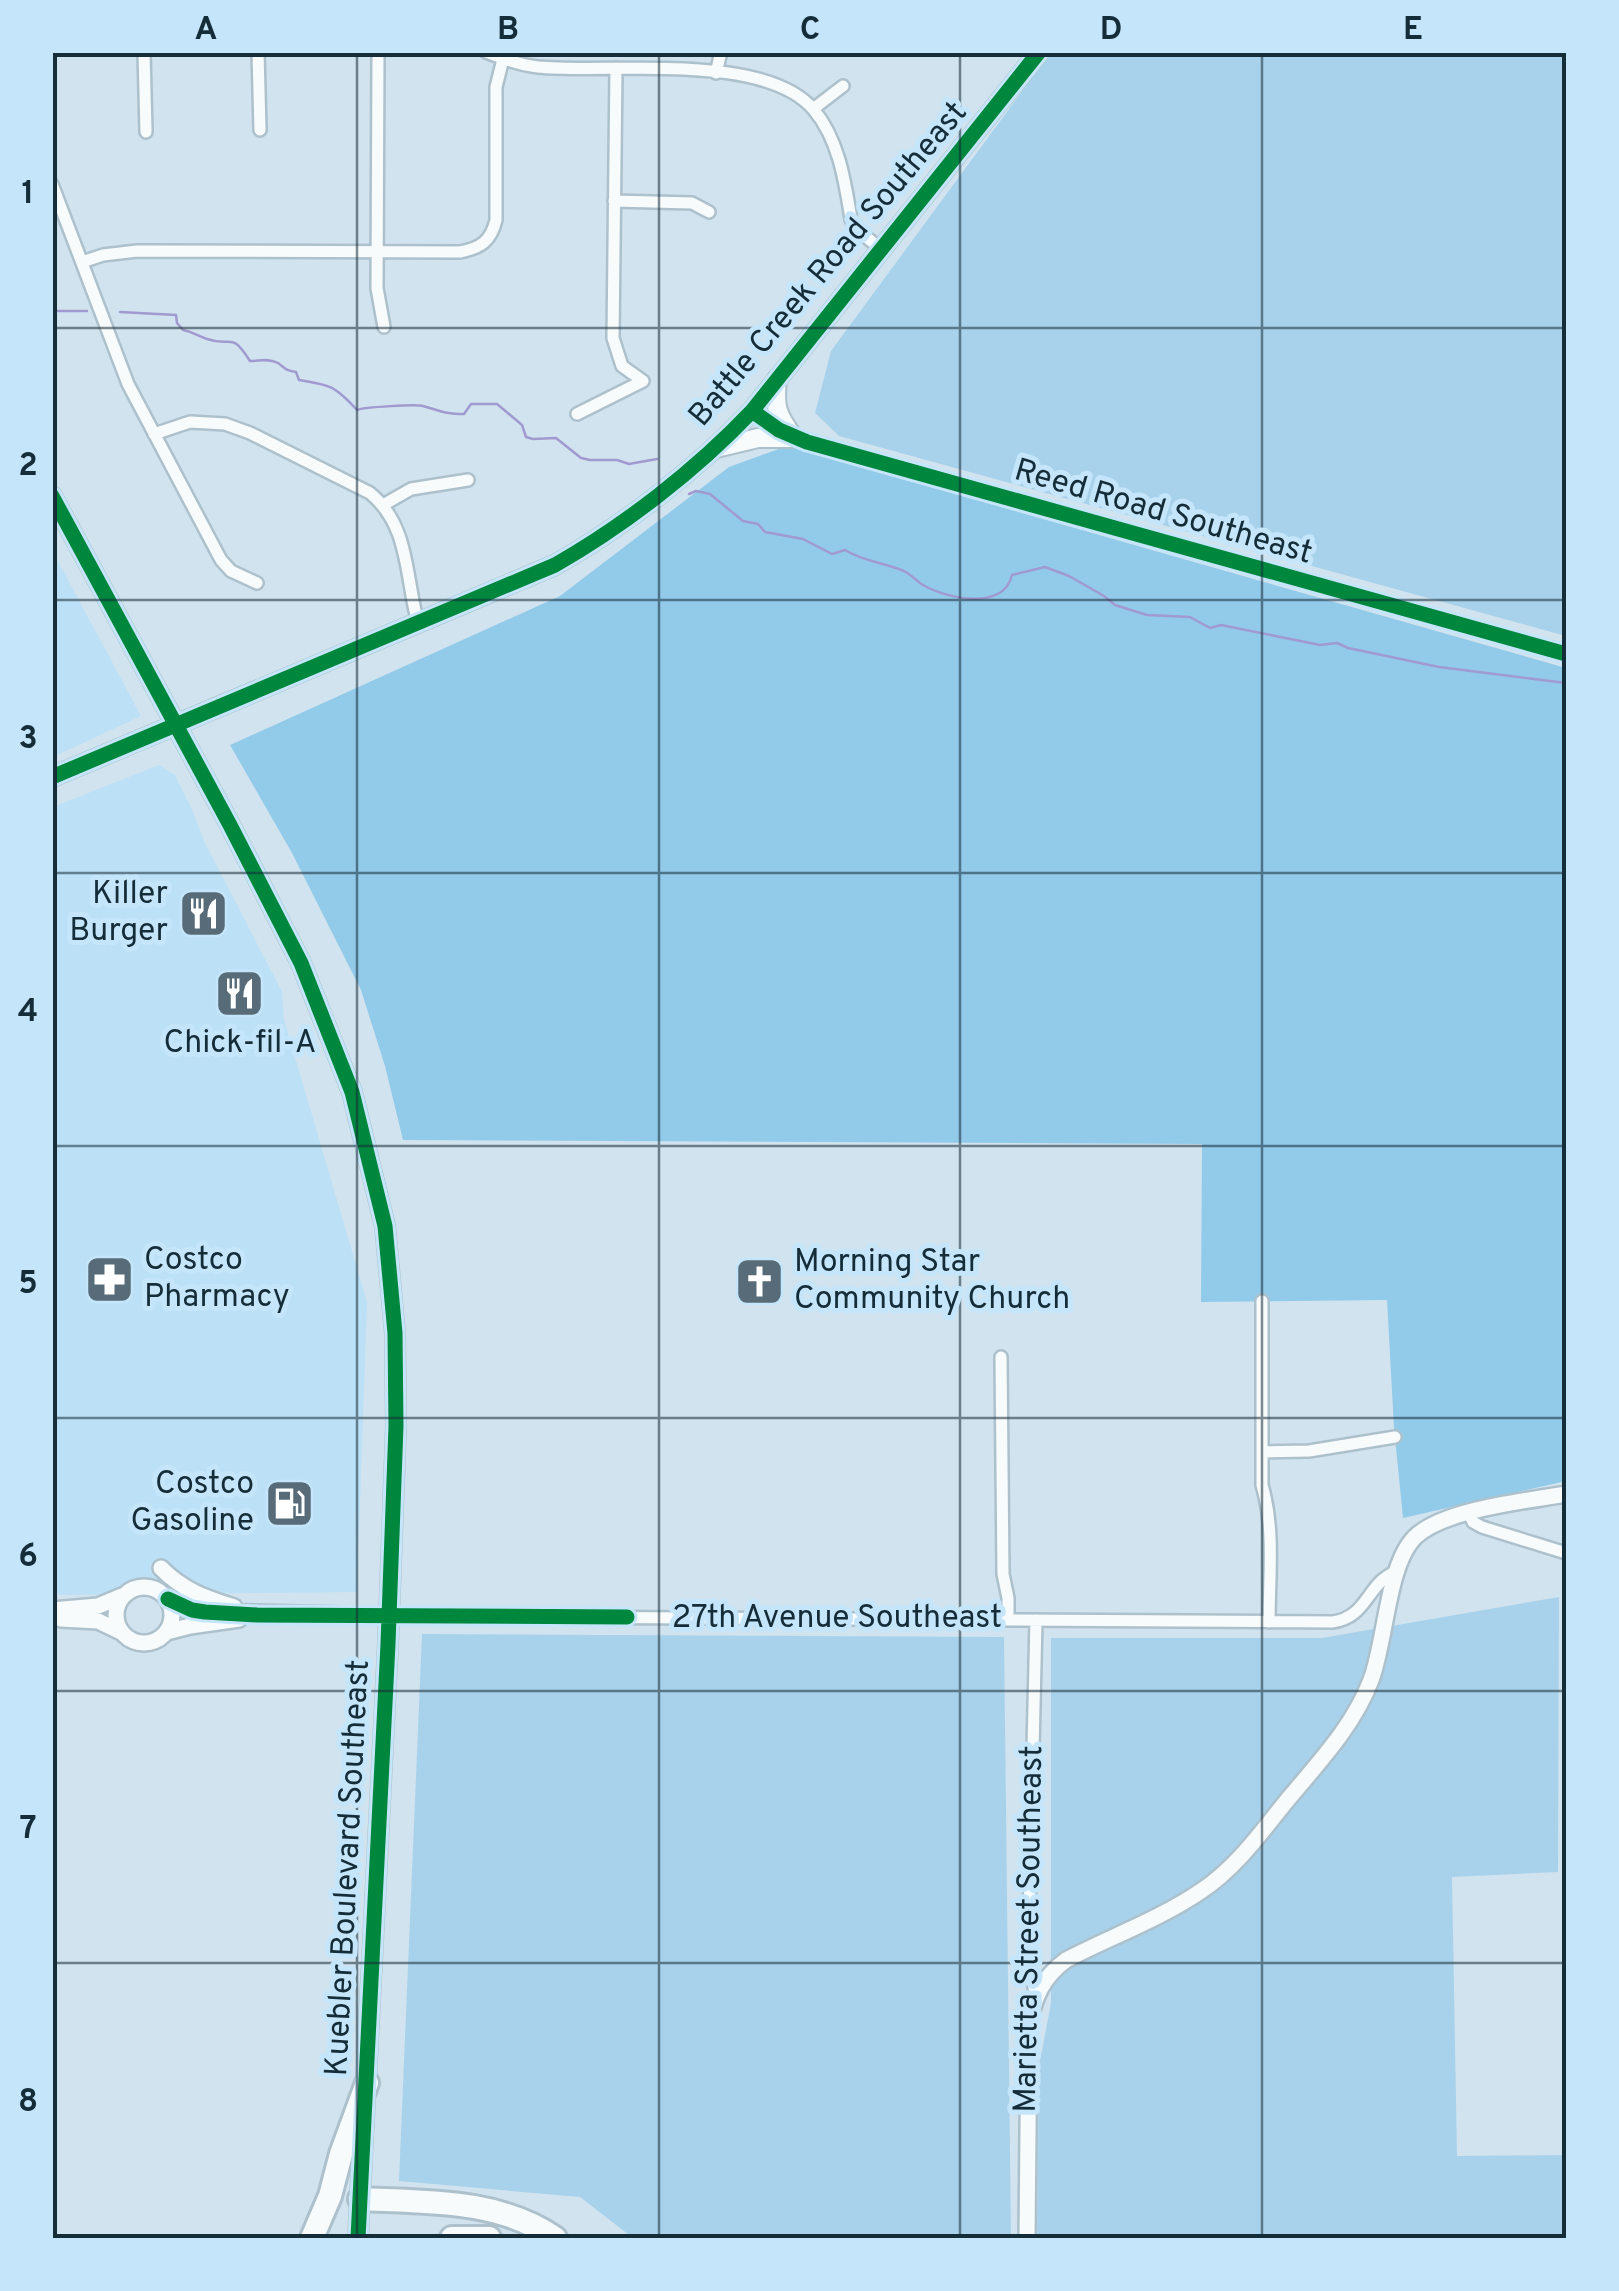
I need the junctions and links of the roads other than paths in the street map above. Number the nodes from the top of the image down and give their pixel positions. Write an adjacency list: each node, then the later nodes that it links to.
1 (144, 52): 13 (street)
2 (258, 52): 12 (street)
3 (378, 52): 18 (street)
4 (486, 52): 7 (street)
5 (721, 52): 9 (street)
6 (1039, 52): 17 (main road, Battle Creek Road Southeast)
7 (503, 59): 8 (street); 18 (street)
8 (616, 68): 9 (street); 15 (street)
9 (716, 73): 11 (street)
10 (843, 86): 11 (street)
11 (814, 109): 17 (street)
12 (260, 130)
13 (146, 132)
14 (52, 184): 19 (street)
15 (614, 200): 16 (street); 23 (street)
16 (709, 212)
17 (881, 249): 21 (main road, Battle Creek Road Southeast)
18 (377, 252): 19 (street); 20 (street)
19 (82, 262): 24 (street)
20 (384, 328)
21 (777, 378): 22 (main road, Battle Creek Road Southeast); 25 (main road)
22 (752, 411): 25 (street, Reed Road Southeast); 26 (main road, Battle Creek Road Southeast)
23 (577, 414)
24 (154, 434): 29 (street); 30 (street)
25 (794, 438): 26 (main road); 32 (street, Reed Road Southeast)
26 (715, 448): 31 (main road, Battle Creek Road Southeast)
27 (468, 480): 29 (street)
28 (52, 496): 33 (main road, Kuebler Boulevard Southeast)
29 (384, 505): 31 (street)
30 (256, 583)
31 (418, 622): 33 (main road, Battle Creek Road Southeast)
32 (1566, 654)
33 (176, 724): 34 (main road, Battle Creek Road Southeast); 48 (main road, Kuebler Boulevard Southeast)
34 (52, 777)
35 (1262, 1301): 38 (street)
36 (1001, 1357): 50 (street)
37 (1395, 1437): 38 (street)
38 (1262, 1452): 52 (street)
39 (1566, 1494): 40 (street)
40 (1469, 1513): 41 (street); 43 (street)
41 (1566, 1553)
42 (161, 1568): 47 (street)
43 (1396, 1572): 52 (street, 27th Avenue Southeast); 55 (street)
44 (125, 1594): 45 (street); 46 (street); 53 (street)
45 (168, 1600): 47 (street, 27th Avenue Southeast); 54 (street)
46 (52, 1610)
47 (257, 1615): 48 (street, 27th Avenue Southeast); 54 (street, 27th Avenue Southeast)
48 (388, 1616): 50 (street, 27th Avenue Southeast); 56 (main road, Kuebler Boulevard Southeast)
49 (52, 1619): 53 (street)
50 (1008, 1620): 51 (street, 27th Avenue Southeast)
51 (1036, 1620): 52 (street, 27th Avenue Southeast); 55 (street, Marietta Street Southeast)
52 (1269, 1622)
53 (121, 1632): 54 (street)
54 (167, 1632)
55 (1036, 1996): 63 (street, Marietta Street Southeast)
56 (366, 2083): 57 (main road, Kuebler Boulevard Southeast); 58 (highway)
57 (360, 2199): 59 (main road, Kuebler Boulevard Southeast); 62 (highway)
58 (312, 2238)
59 (358, 2238)
60 (452, 2238): 61 (highway)
61 (489, 2238)
62 (555, 2238)
63 (1026, 2238)

